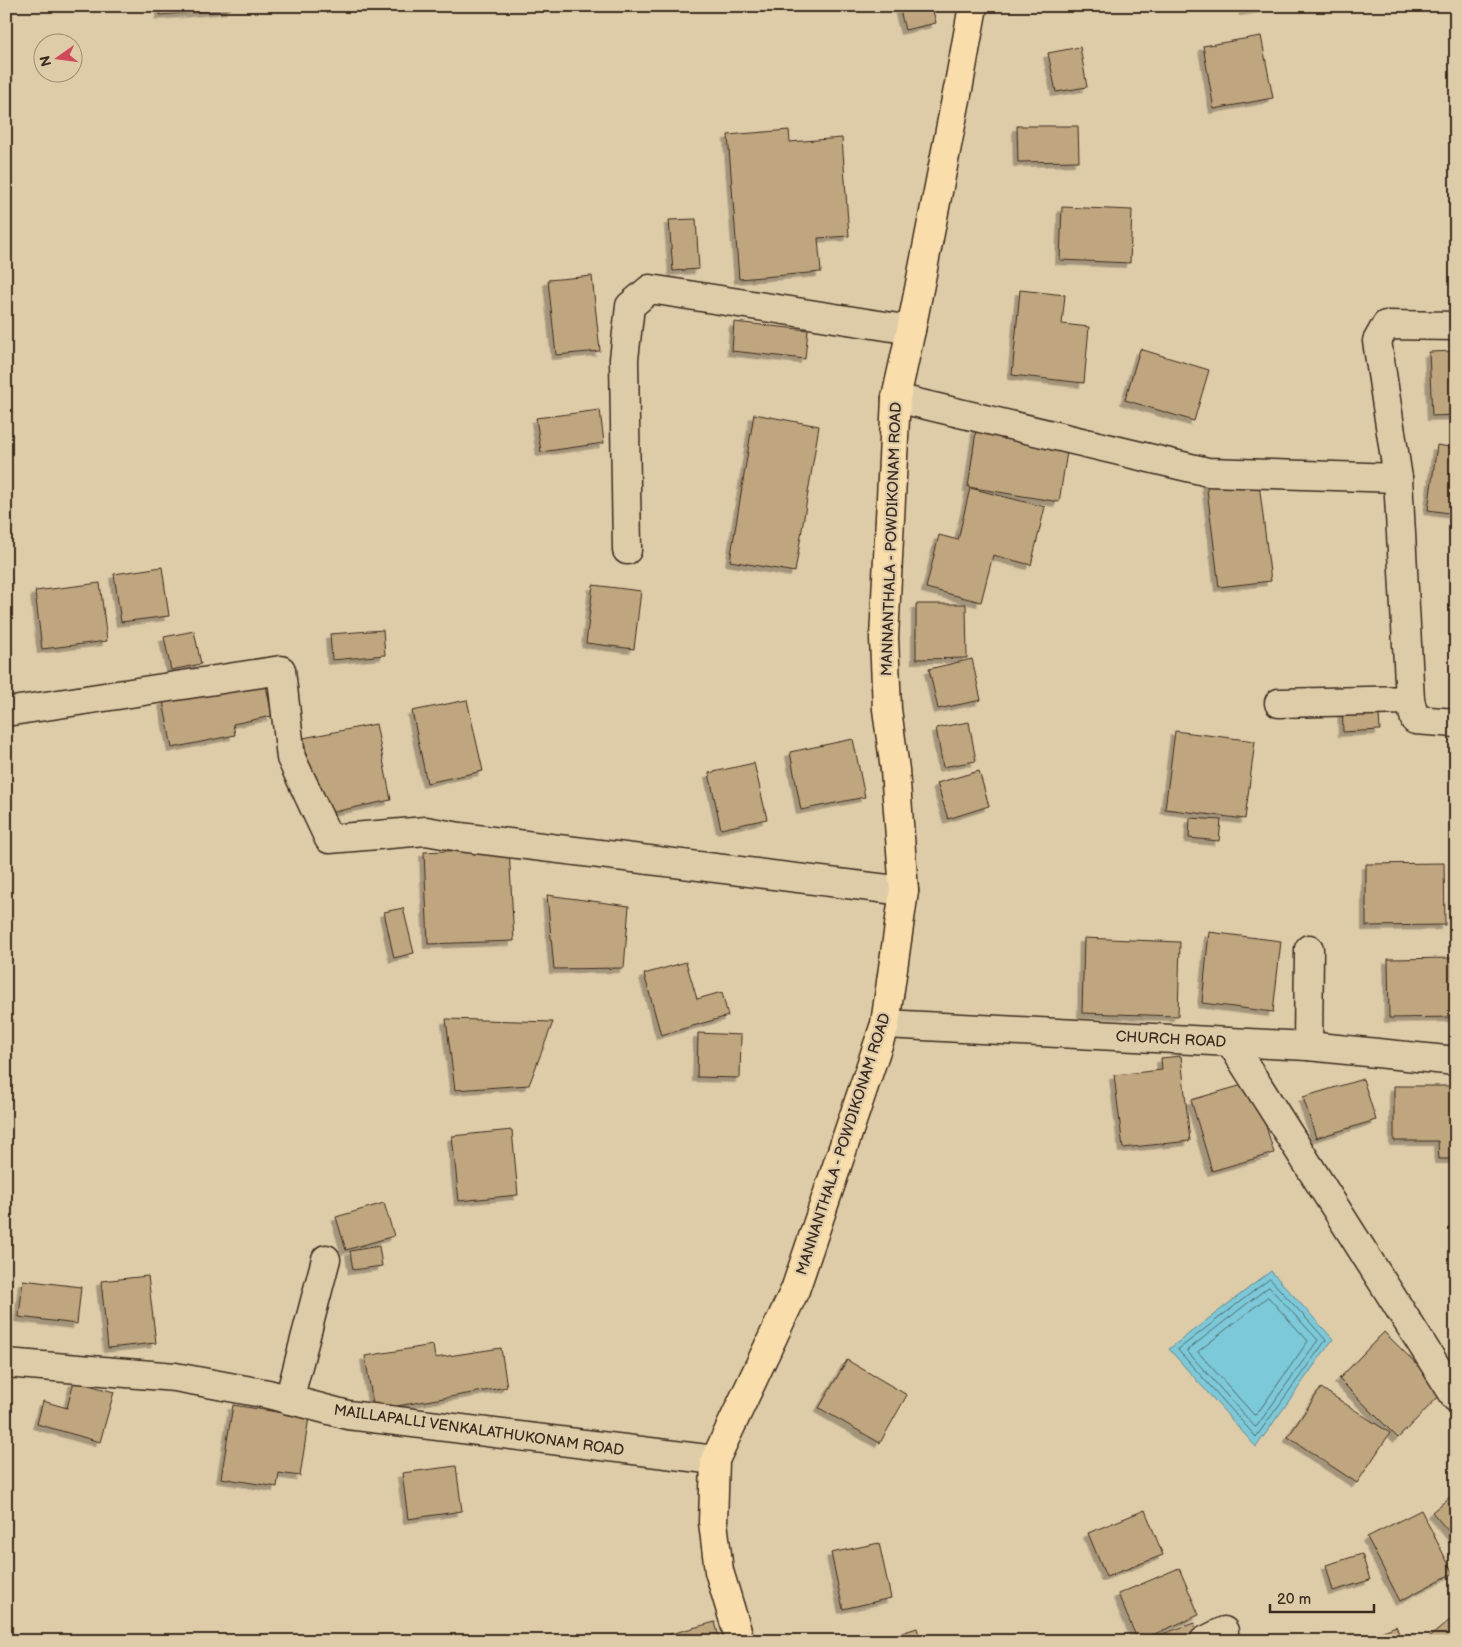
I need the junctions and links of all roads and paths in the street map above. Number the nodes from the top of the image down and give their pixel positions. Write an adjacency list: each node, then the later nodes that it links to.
1 (973, 6): 3 (main road, MANNANTHALA - POWDIKONAM ROAD)
2 (1456, 326): 5 (street)
3 (911, 330): 4 (main road, MANNANTHALA - POWDIKONAM ROAD); 6 (street)
4 (896, 398): 5 (street); 11 (main road, MANNANTHALA - POWDIKONAM ROAD)
5 (1398, 478): 7 (street)
6 (627, 550)
7 (1410, 700): 8 (street); 10 (street)
8 (1279, 704)
9 (6, 712): 11 (street)
10 (1456, 723)
11 (904, 891): 13 (main road, MANNANTHALA - POWDIKONAM ROAD)
12 (1308, 949): 15 (street)
13 (885, 1024): 14 (street, CHURCH ROAD); 21 (main road, MANNANTHALA - POWDIKONAM ROAD)
14 (1231, 1043): 15 (street, CHURCH ROAD); 19 (street)
15 (1308, 1046): 16 (street, CHURCH ROAD)
16 (1456, 1062)
17 (326, 1259): 20 (street)
18 (6, 1363): 20 (street, MAILLAPALLI VENKALATHUKONAM ROAD)
19 (1456, 1398)
20 (289, 1400): 21 (street, MAILLAPALLI VENKALATHUKONAM ROAD)
21 (716, 1460): 22 (main road, MANNANTHALA - POWDIKONAM ROAD)
22 (740, 1641)

